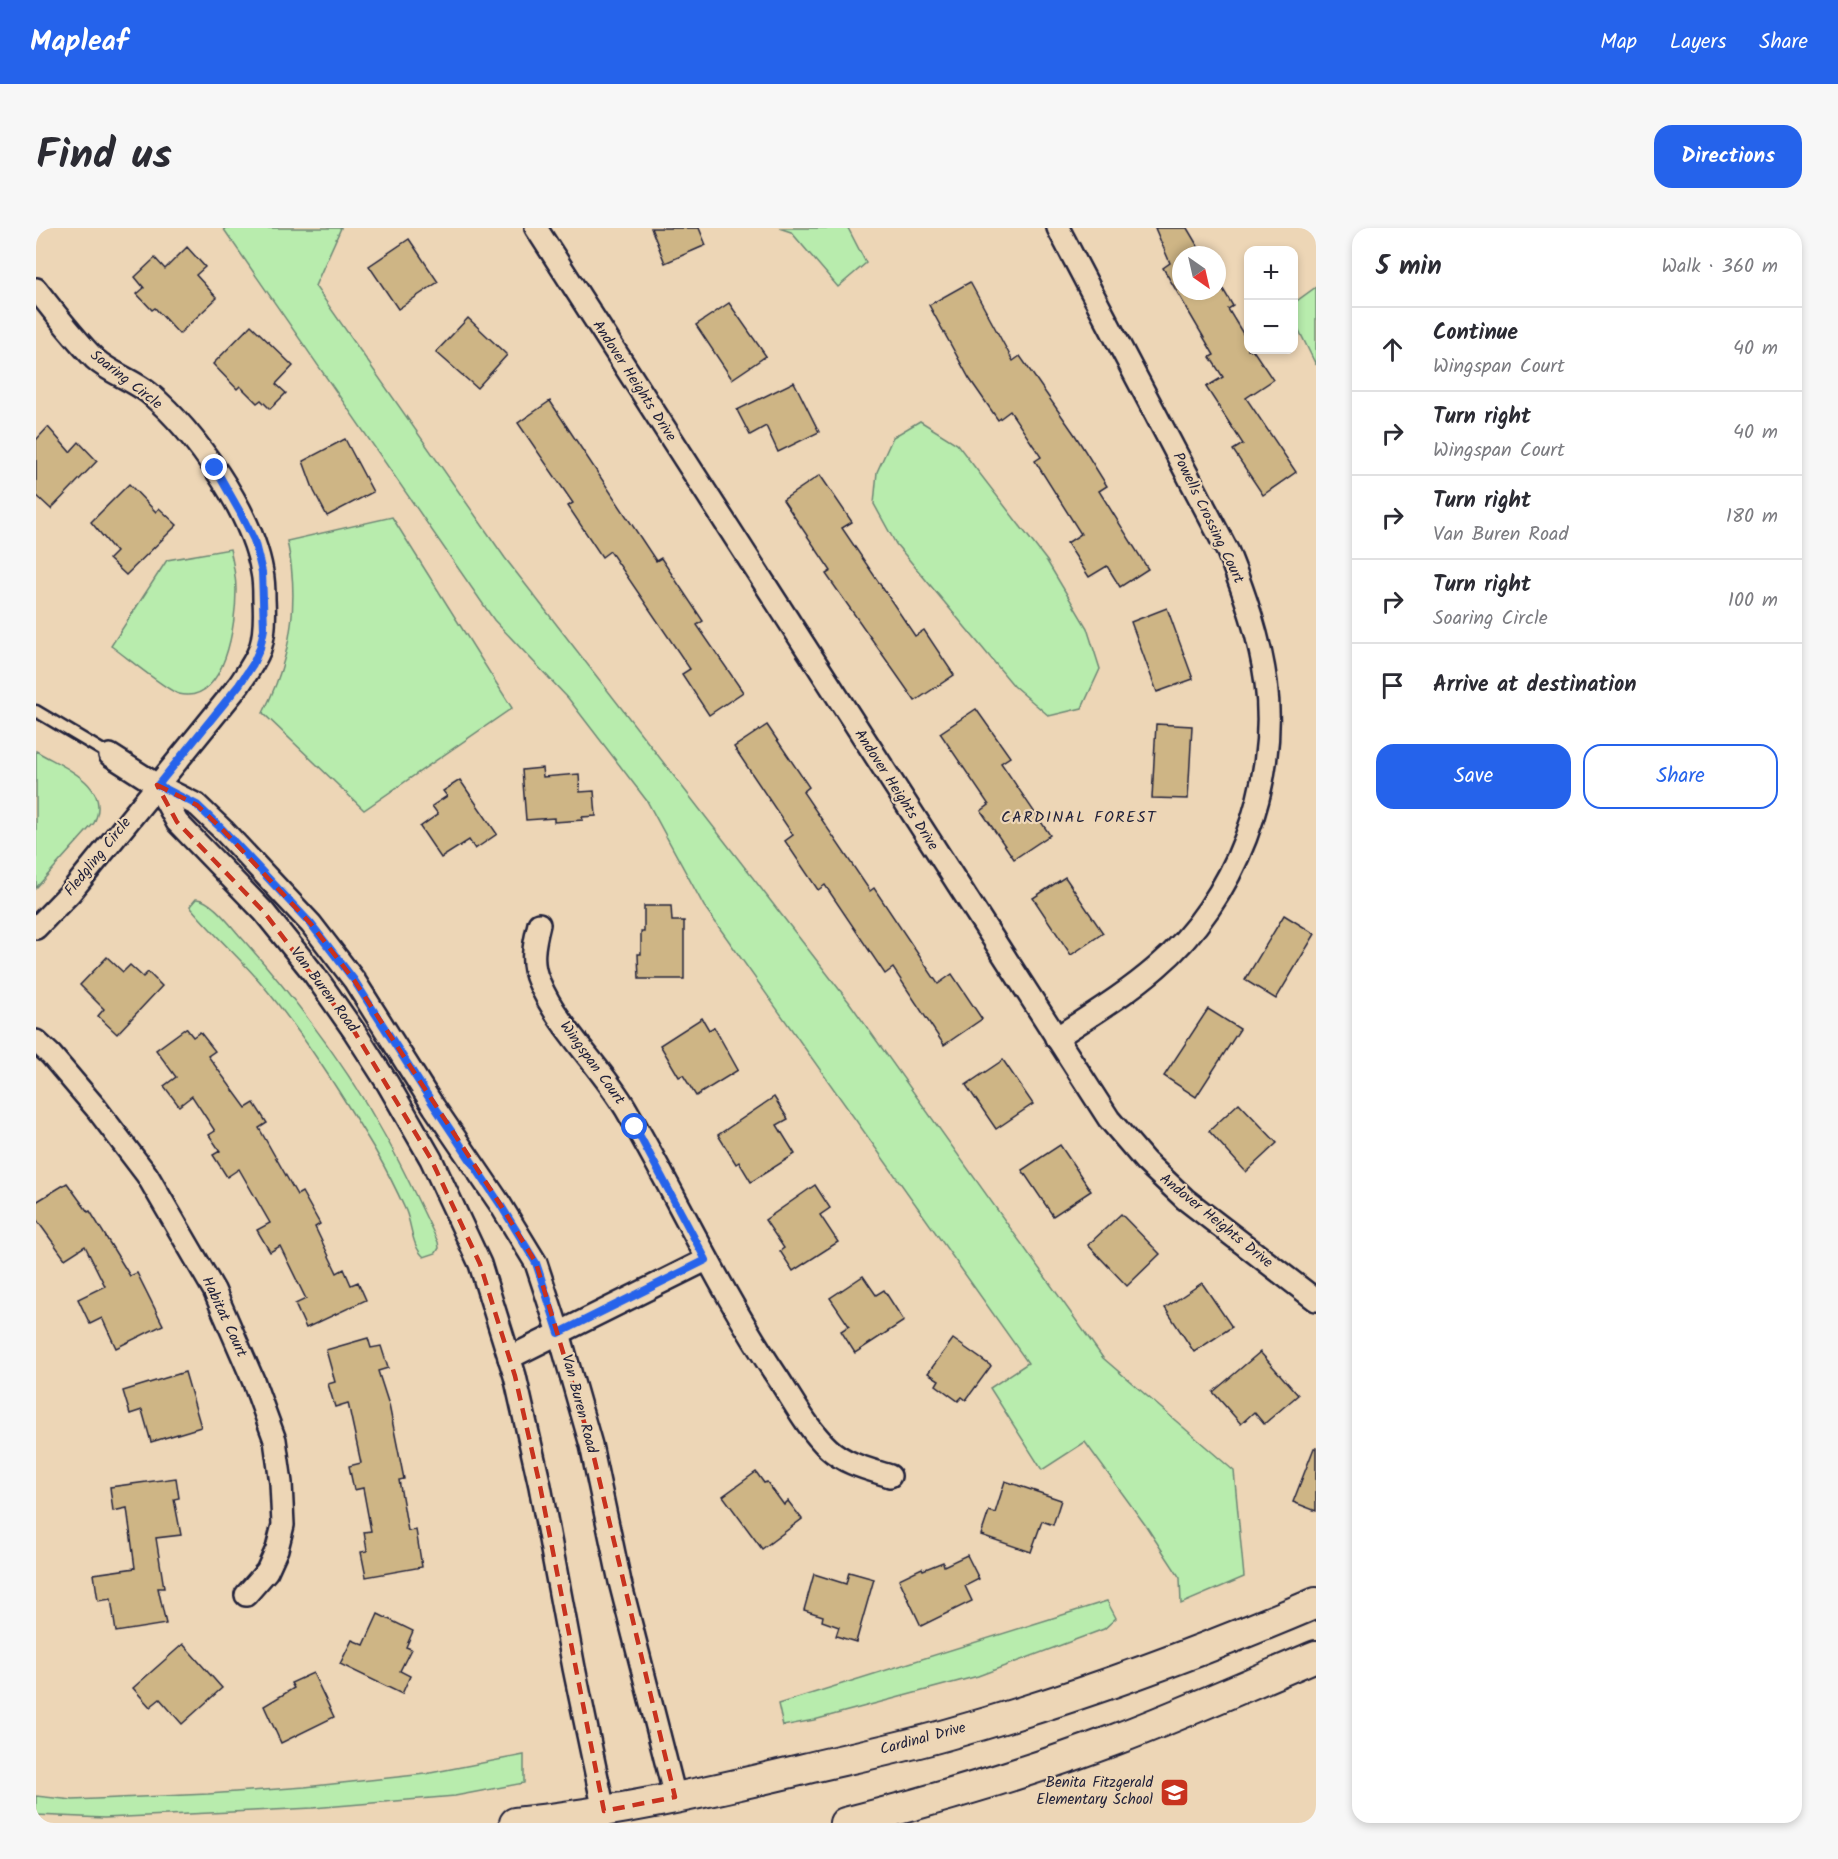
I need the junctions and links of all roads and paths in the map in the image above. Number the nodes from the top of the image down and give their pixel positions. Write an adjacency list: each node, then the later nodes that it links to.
1 (536, 228): 9 (street, Andover Heights Drive)
2 (1058, 228): 9 (street, Powells Crossing Court)
3 (36, 289): 6 (street, Soaring Circle)
4 (36, 711): 5 (lane)
5 (110, 755): 6 (street, Van Buren Road)
6 (158, 785): 8 (street, Fledgling Circle); 13 (street, Van Buren Road); 14 (street, Van Buren Road)
7 (539, 924): 11 (street, Wingspan Court)
8 (36, 928)
9 (1056, 1038): 12 (street, Andover Heights Drive)
10 (36, 1041): 16 (street, Habitat Court)
11 (706, 1260): 13 (street); 15 (street, Wingspan Court)
12 (1316, 1300)
13 (559, 1333): 14 (street); 19 (street, Van Buren Road)
14 (509, 1358): 20 (street, Van Buren Road)
15 (890, 1476)
16 (246, 1595)
17 (1316, 1603): 19 (main road, Cardinal Drive)
18 (1316, 1656): 22 (main road)
19 (677, 1810): 20 (main road, Cardinal Drive)
20 (605, 1817): 21 (main road, Cardinal Drive)
21 (516, 1823)
22 (845, 1823)

